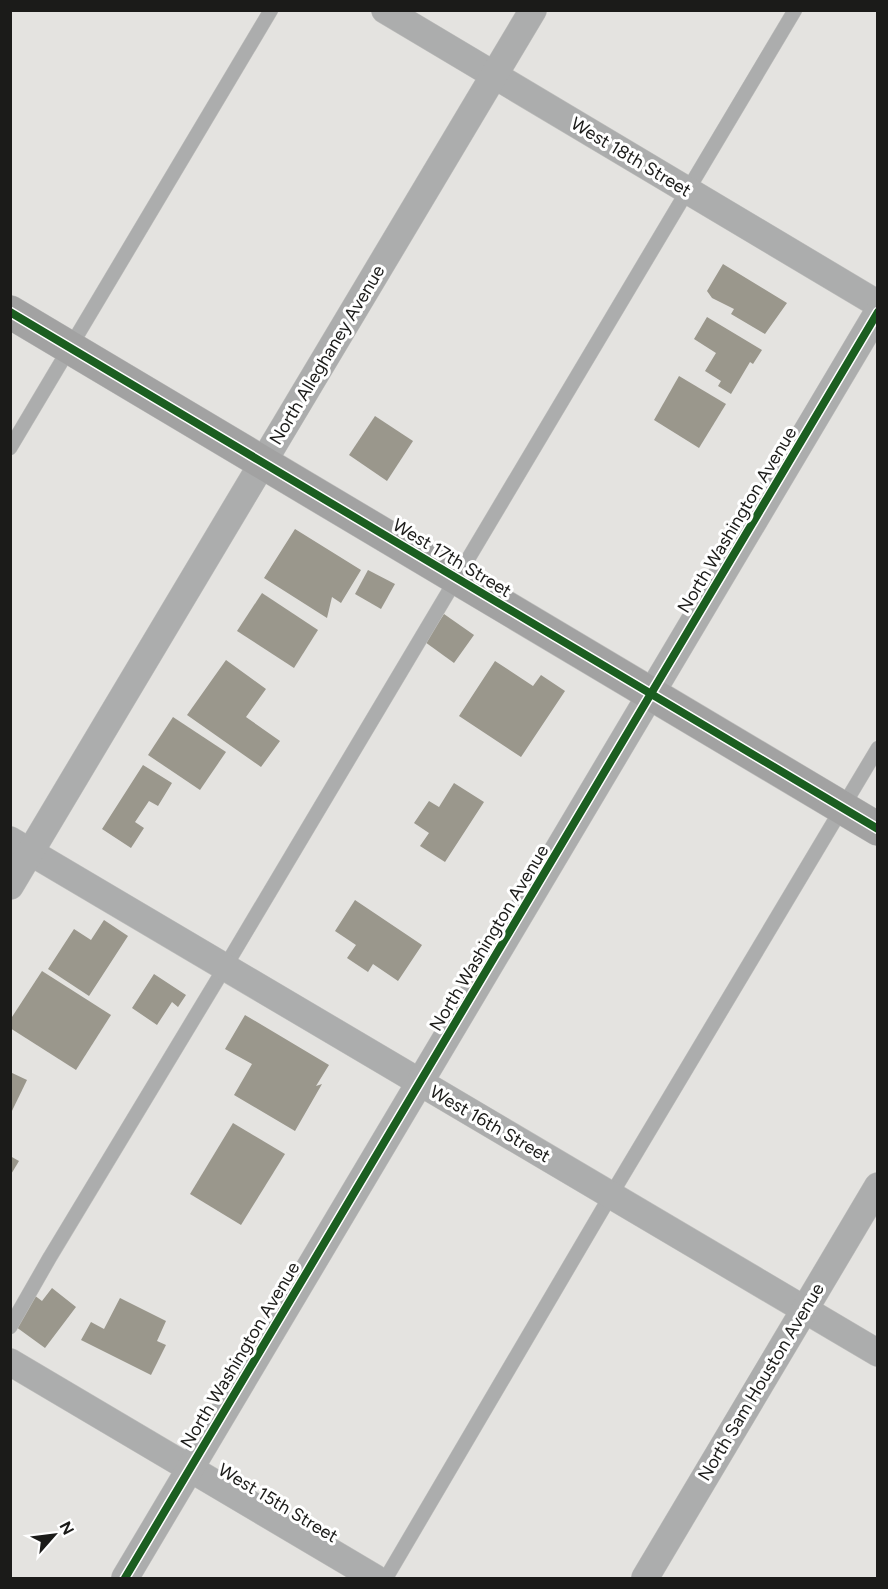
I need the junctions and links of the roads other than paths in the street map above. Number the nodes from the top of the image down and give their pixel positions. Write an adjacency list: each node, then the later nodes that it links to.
1 (271, 10): 10 (lane)
2 (385, 10): 5 (street, West 18th Street)
3 (533, 10): 5 (street, North Alleghaney Avenue)
4 (795, 10): 6 (lane)
5 (494, 76): 6 (street, West 18th Street); 12 (street, North Alleghaney Avenue)
6 (687, 190): 7 (street, West 18th Street); 13 (lane)
7 (878, 304)
8 (10, 312): 10 (street, West 17th Street)
9 (878, 312): 14 (street, North Washington Avenue)
10 (71, 347): 11 (lane); 12 (street, West 17th Street)
11 (10, 448)
12 (262, 462): 13 (street, West 17th Street); 18 (street, North Alleghaney Avenue)
13 (456, 578): 14 (street, West 17th Street); 20 (lane)
14 (651, 694): 16 (street, West 17th Street); 21 (street, North Washington Avenue)
15 (878, 748): 16 (lane)
16 (841, 808): 17 (street, West 17th Street); 23 (lane)
17 (878, 830)
18 (21, 846): 19 (street, North Alleghaney Avenue); 20 (street, West 16th Street)
19 (10, 886)
20 (225, 968): 21 (street, West 16th Street); 25 (lane)
21 (420, 1083): 23 (street, West 16th Street); 28 (street, North Washington Avenue)
22 (878, 1186): 24 (street, North Sam Houston Avenue)
23 (611, 1195): 24 (street, West 16th Street); 31 (lane)
24 (804, 1309): 26 (street, West 16th Street); 32 (street, North Sam Houston Avenue)
25 (10, 1328)
26 (878, 1353)
27 (10, 1362): 28 (street, West 15th Street)
28 (190, 1469): 29 (street, North Washington Avenue); 30 (street, West 15th Street)
29 (125, 1578)
30 (375, 1578)
31 (386, 1578)
32 (645, 1578)

